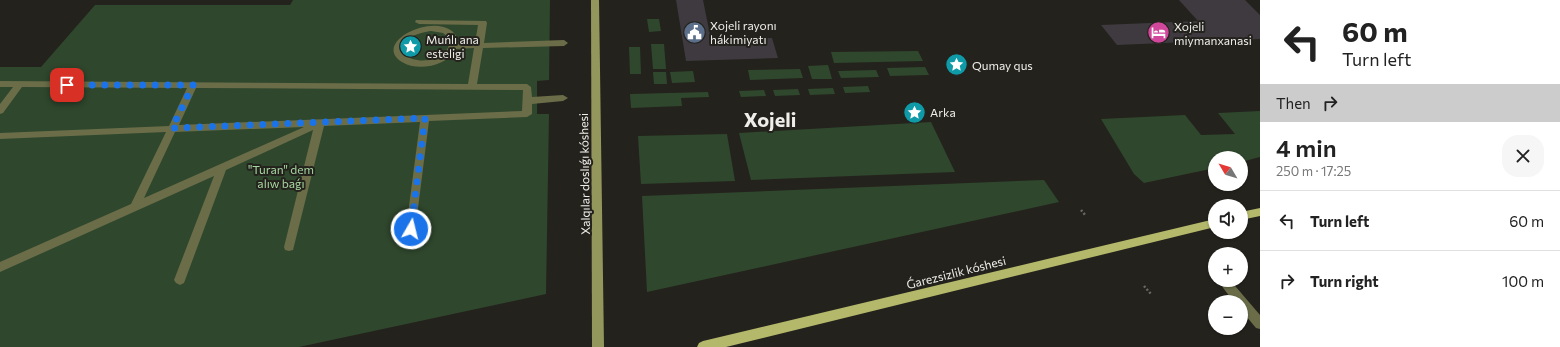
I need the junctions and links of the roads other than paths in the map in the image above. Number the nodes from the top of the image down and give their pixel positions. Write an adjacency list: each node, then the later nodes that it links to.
1 (595, 0): 28 (street, Xalqılar doslıǵı kóshesi)
2 (419, 22): 3 (street)
3 (432, 25): 5 (street); 5 (street); 9 (street)
4 (564, 43): 5 (street)
5 (455, 46)
6 (0, 84): 7 (street)
7 (20, 84): 8 (street); 12 (street)
8 (193, 85): 9 (street); 15 (street)
9 (472, 87): 11 (street)
10 (563, 98): 11 (street)
11 (527, 101): 13 (street)
12 (0, 111)
13 (425, 118): 14 (street); 22 (street)
14 (320, 122): 15 (street); 17 (street); 23 (street)
15 (172, 128): 16 (street); 18 (street)
16 (0, 136)
17 (222, 168): 18 (street); 25 (street)
18 (136, 207): 24 (street)
19 (1260, 212): 20 (main road)
20 (1248, 215)
21 (1208, 225): 29 (main road, Ǵarezsizlik kóshesi)
22 (411, 229)
23 (289, 247)
24 (0, 267)
25 (180, 280)
26 (1229, 287): 27 (street)
27 (1260, 324)
28 (598, 347)
29 (703, 347)

